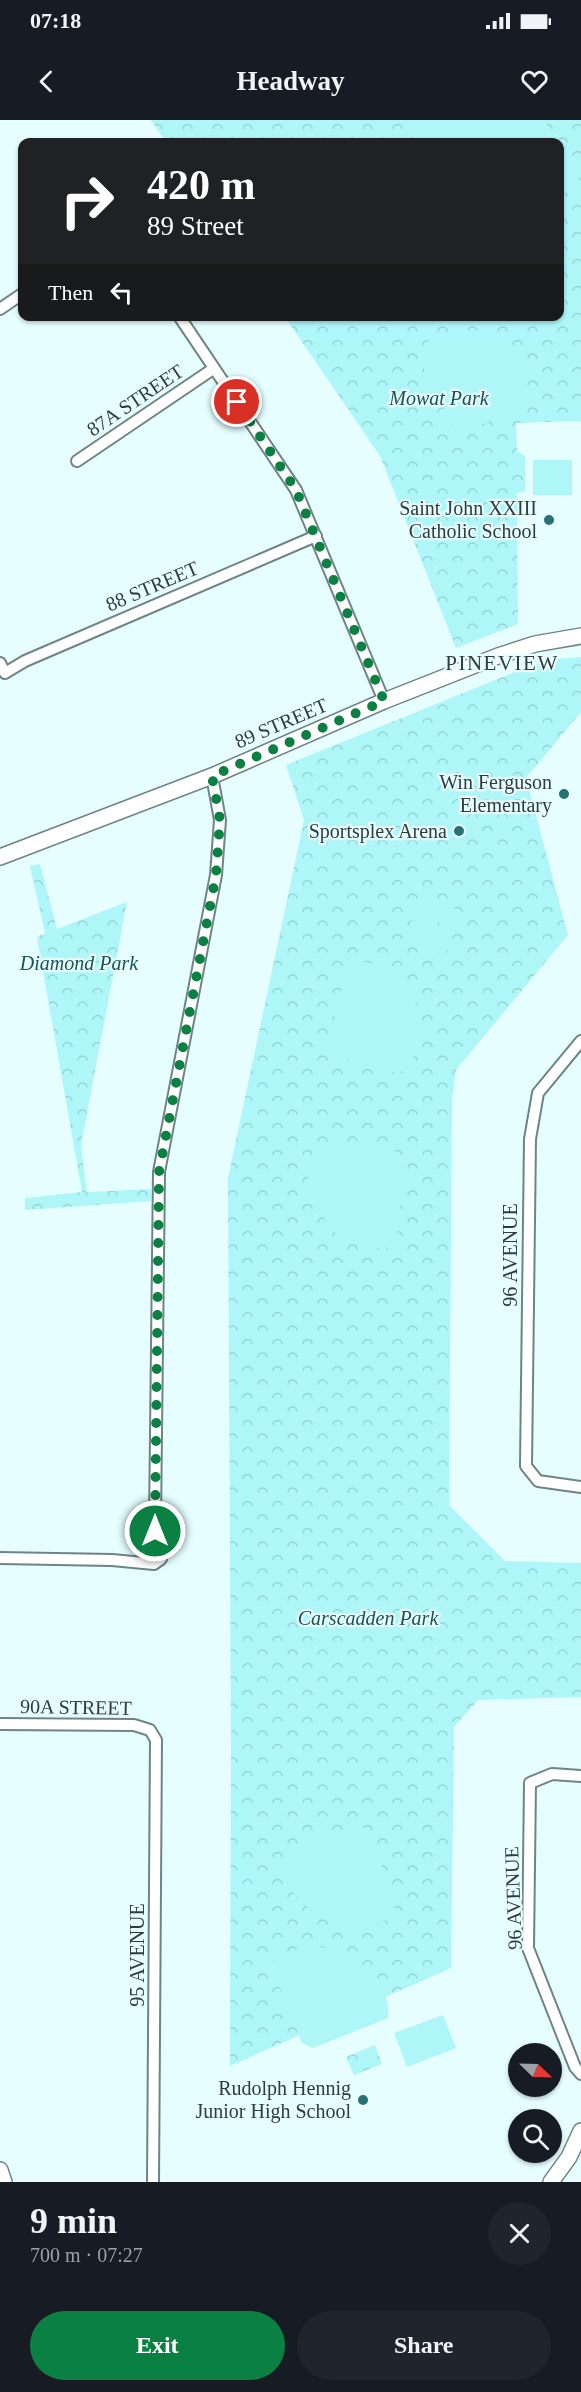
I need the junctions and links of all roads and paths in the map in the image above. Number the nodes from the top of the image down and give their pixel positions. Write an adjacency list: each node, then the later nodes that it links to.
1 (18, 297): 2 (street)
2 (0, 309)
3 (182, 321): 4 (street)
4 (213, 369): 5 (street, 87A STREET); 6 (street)
5 (77, 461)
6 (316, 536): 8 (street, 88 STREET); 9 (street)
7 (581, 636): 9 (street, 89 STREET)
8 (2, 668)
9 (384, 701): 10 (street, 89 STREET)
10 (212, 776): 11 (street, 89 STREET); 14 (street)
11 (0, 857)
12 (581, 1041): 13 (street, 96 AVENUE)
13 (581, 1487)
14 (0, 1558)
15 (0, 1724): 16 (street, 90A STREET)
16 (150, 1730): 22 (street, 95 AVENUE)
17 (581, 1776): 18 (street, 96 AVENUE)
18 (581, 2074)
19 (581, 2131): 23 (street)
20 (0, 2170): 21 (street)
21 (4, 2182)
22 (153, 2182)
23 (551, 2182)

